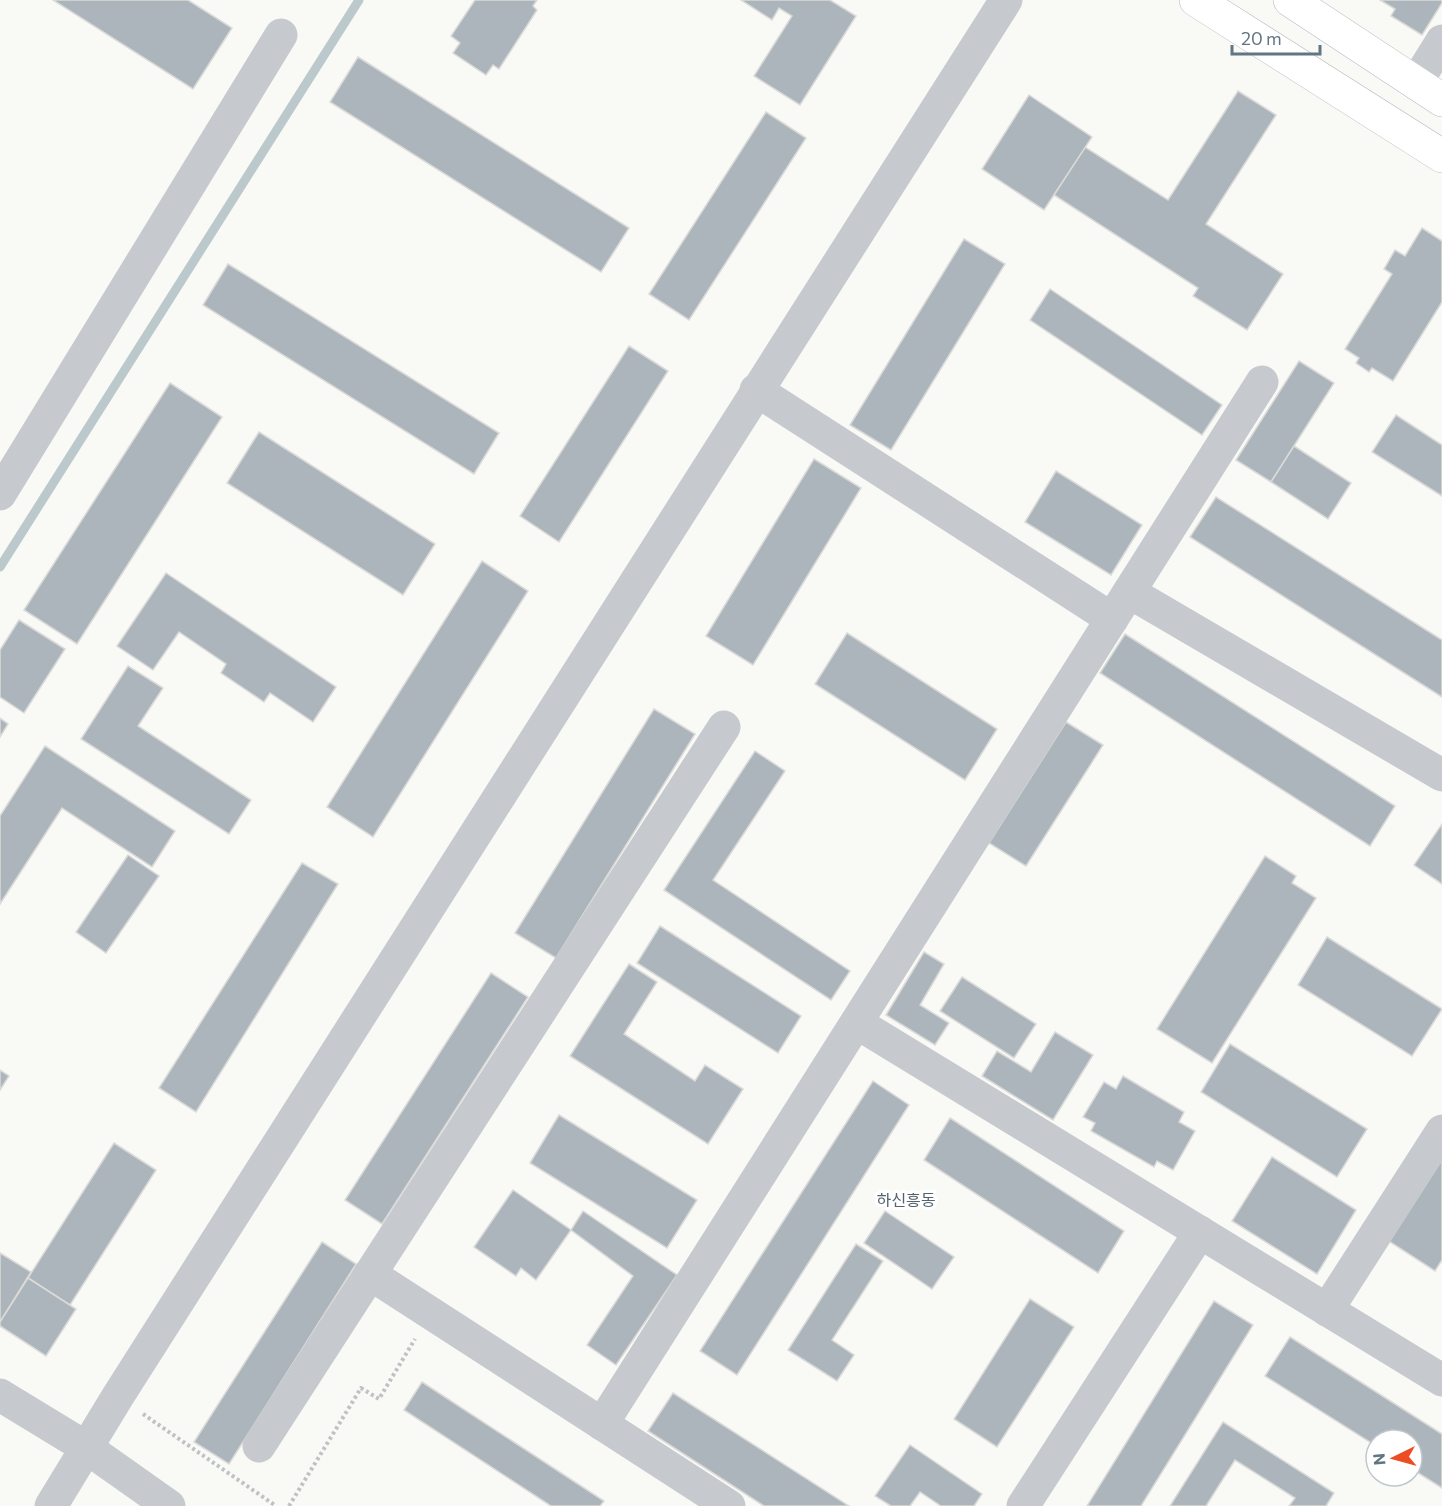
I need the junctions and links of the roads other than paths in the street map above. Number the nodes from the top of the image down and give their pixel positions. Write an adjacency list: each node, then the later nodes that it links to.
1 (1006, 0): 9 (street)
2 (1196, 0): 7 (main road)
3 (1290, 0): 6 (main road)
4 (281, 35): 10 (street)
5 (1442, 41): 6 (street)
6 (1429, 91)
7 (1442, 156)
8 (1262, 382): 11 (street)
9 (756, 390): 11 (street); 23 (street)
10 (0, 494)
11 (1120, 606): 13 (street); 14 (street)
12 (724, 727): 17 (street)
13 (1442, 776)
14 (856, 1023): 16 (street); 21 (street)
15 (1442, 1131): 18 (street)
16 (1200, 1233): 18 (street); 27 (street)
17 (370, 1274): 21 (street); 22 (street)
18 (1327, 1310): 19 (street)
19 (1442, 1380)
20 (0, 1395): 23 (street)
21 (602, 1424): 26 (street)
22 (259, 1446)
23 (87, 1448): 24 (street); 25 (street)
24 (51, 1506)
25 (169, 1506)
26 (729, 1506)
27 (1023, 1506)

